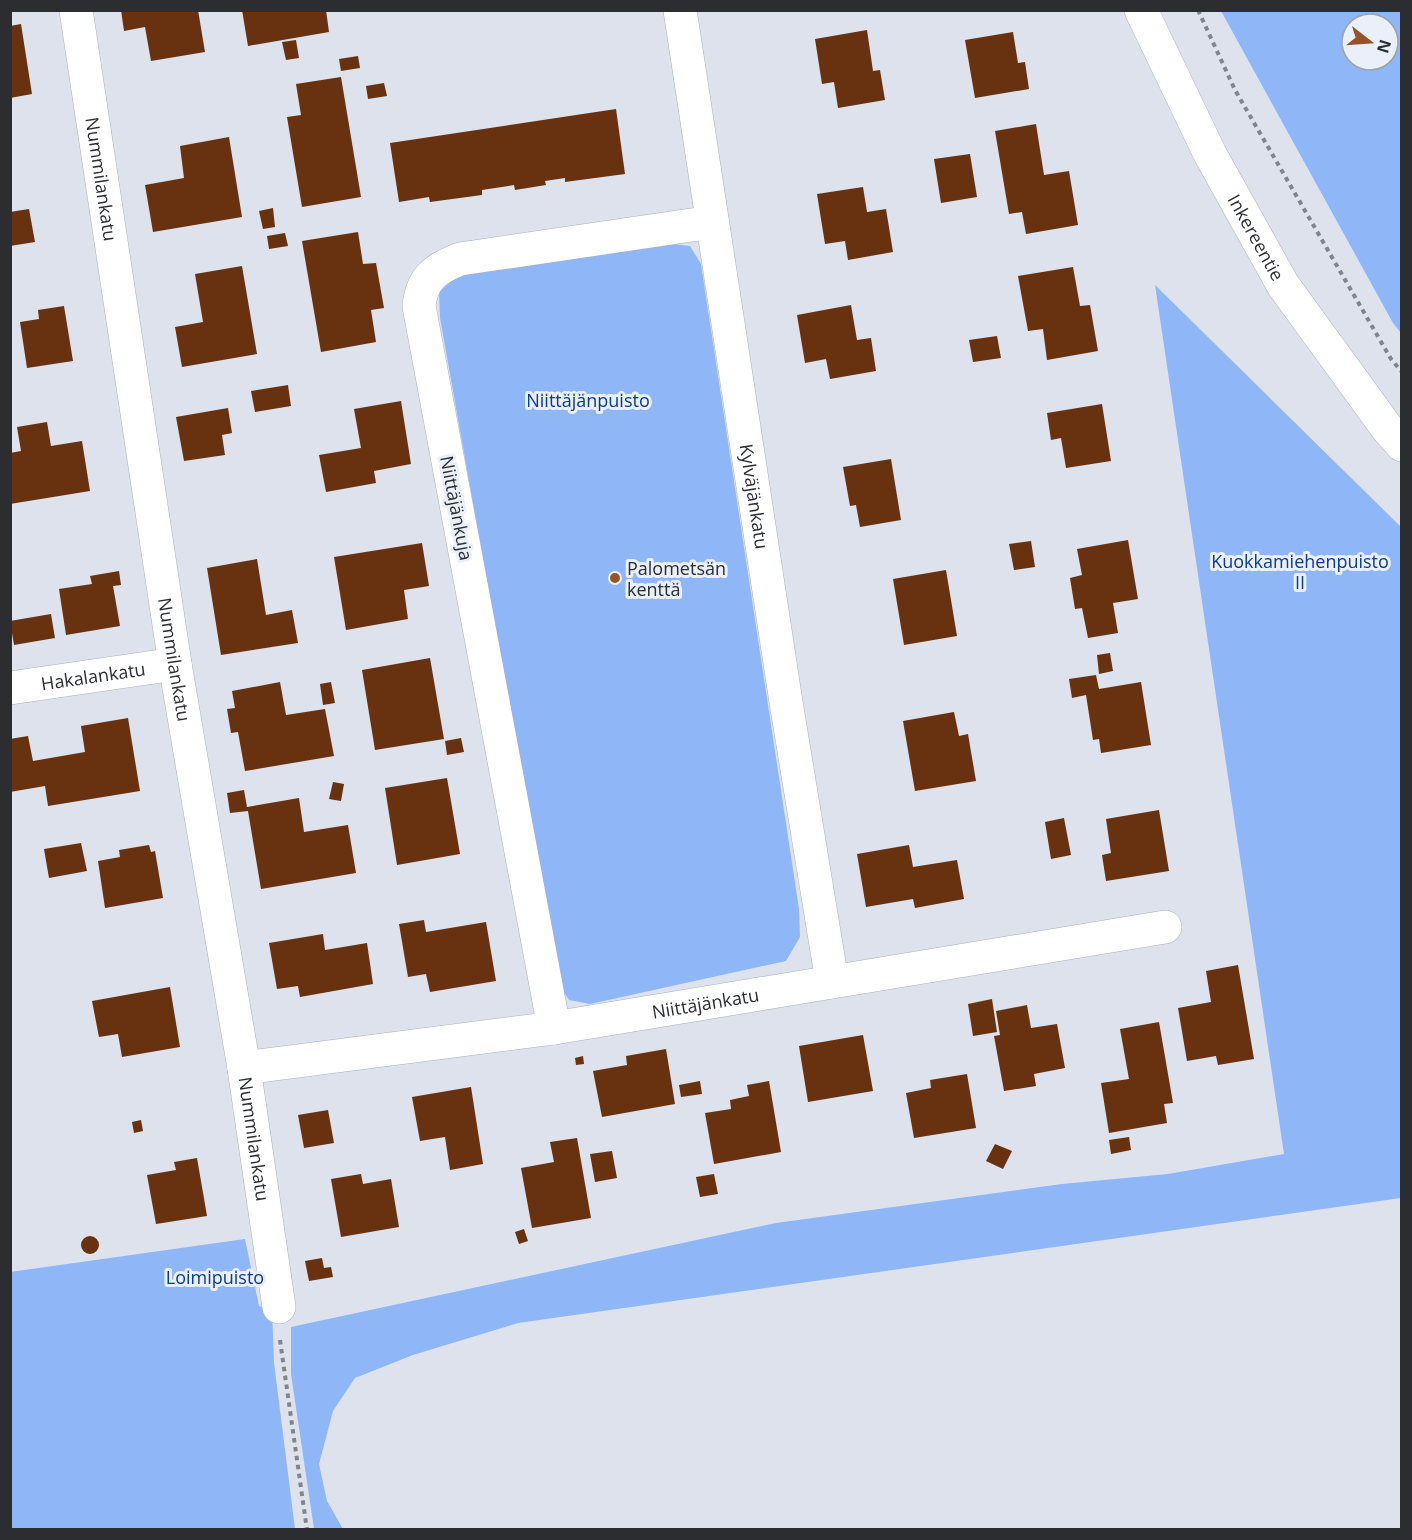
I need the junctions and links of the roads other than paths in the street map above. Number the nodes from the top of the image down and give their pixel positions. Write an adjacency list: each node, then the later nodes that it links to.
1 (76, 10): 6 (street, Nummilankatu)
2 (680, 10): 4 (street, Kylväjänkatu)
3 (1141, 10): 5 (street, Inkereentie)
4 (712, 222): 9 (street, Kylväjänkatu); 10 (street, Niittäjänkuja)
5 (1401, 445)
6 (175, 664): 7 (street, Hakalankatu); 11 (street, Nummilankatu)
7 (10, 688)
8 (1165, 927): 9 (street, Niittäjänkatu)
9 (832, 981): 10 (street, Niittäjänkatu)
10 (554, 1028): 11 (street, Niittäjänkatu)
11 (244, 1068): 12 (street, Nummilankatu)
12 (279, 1306)

